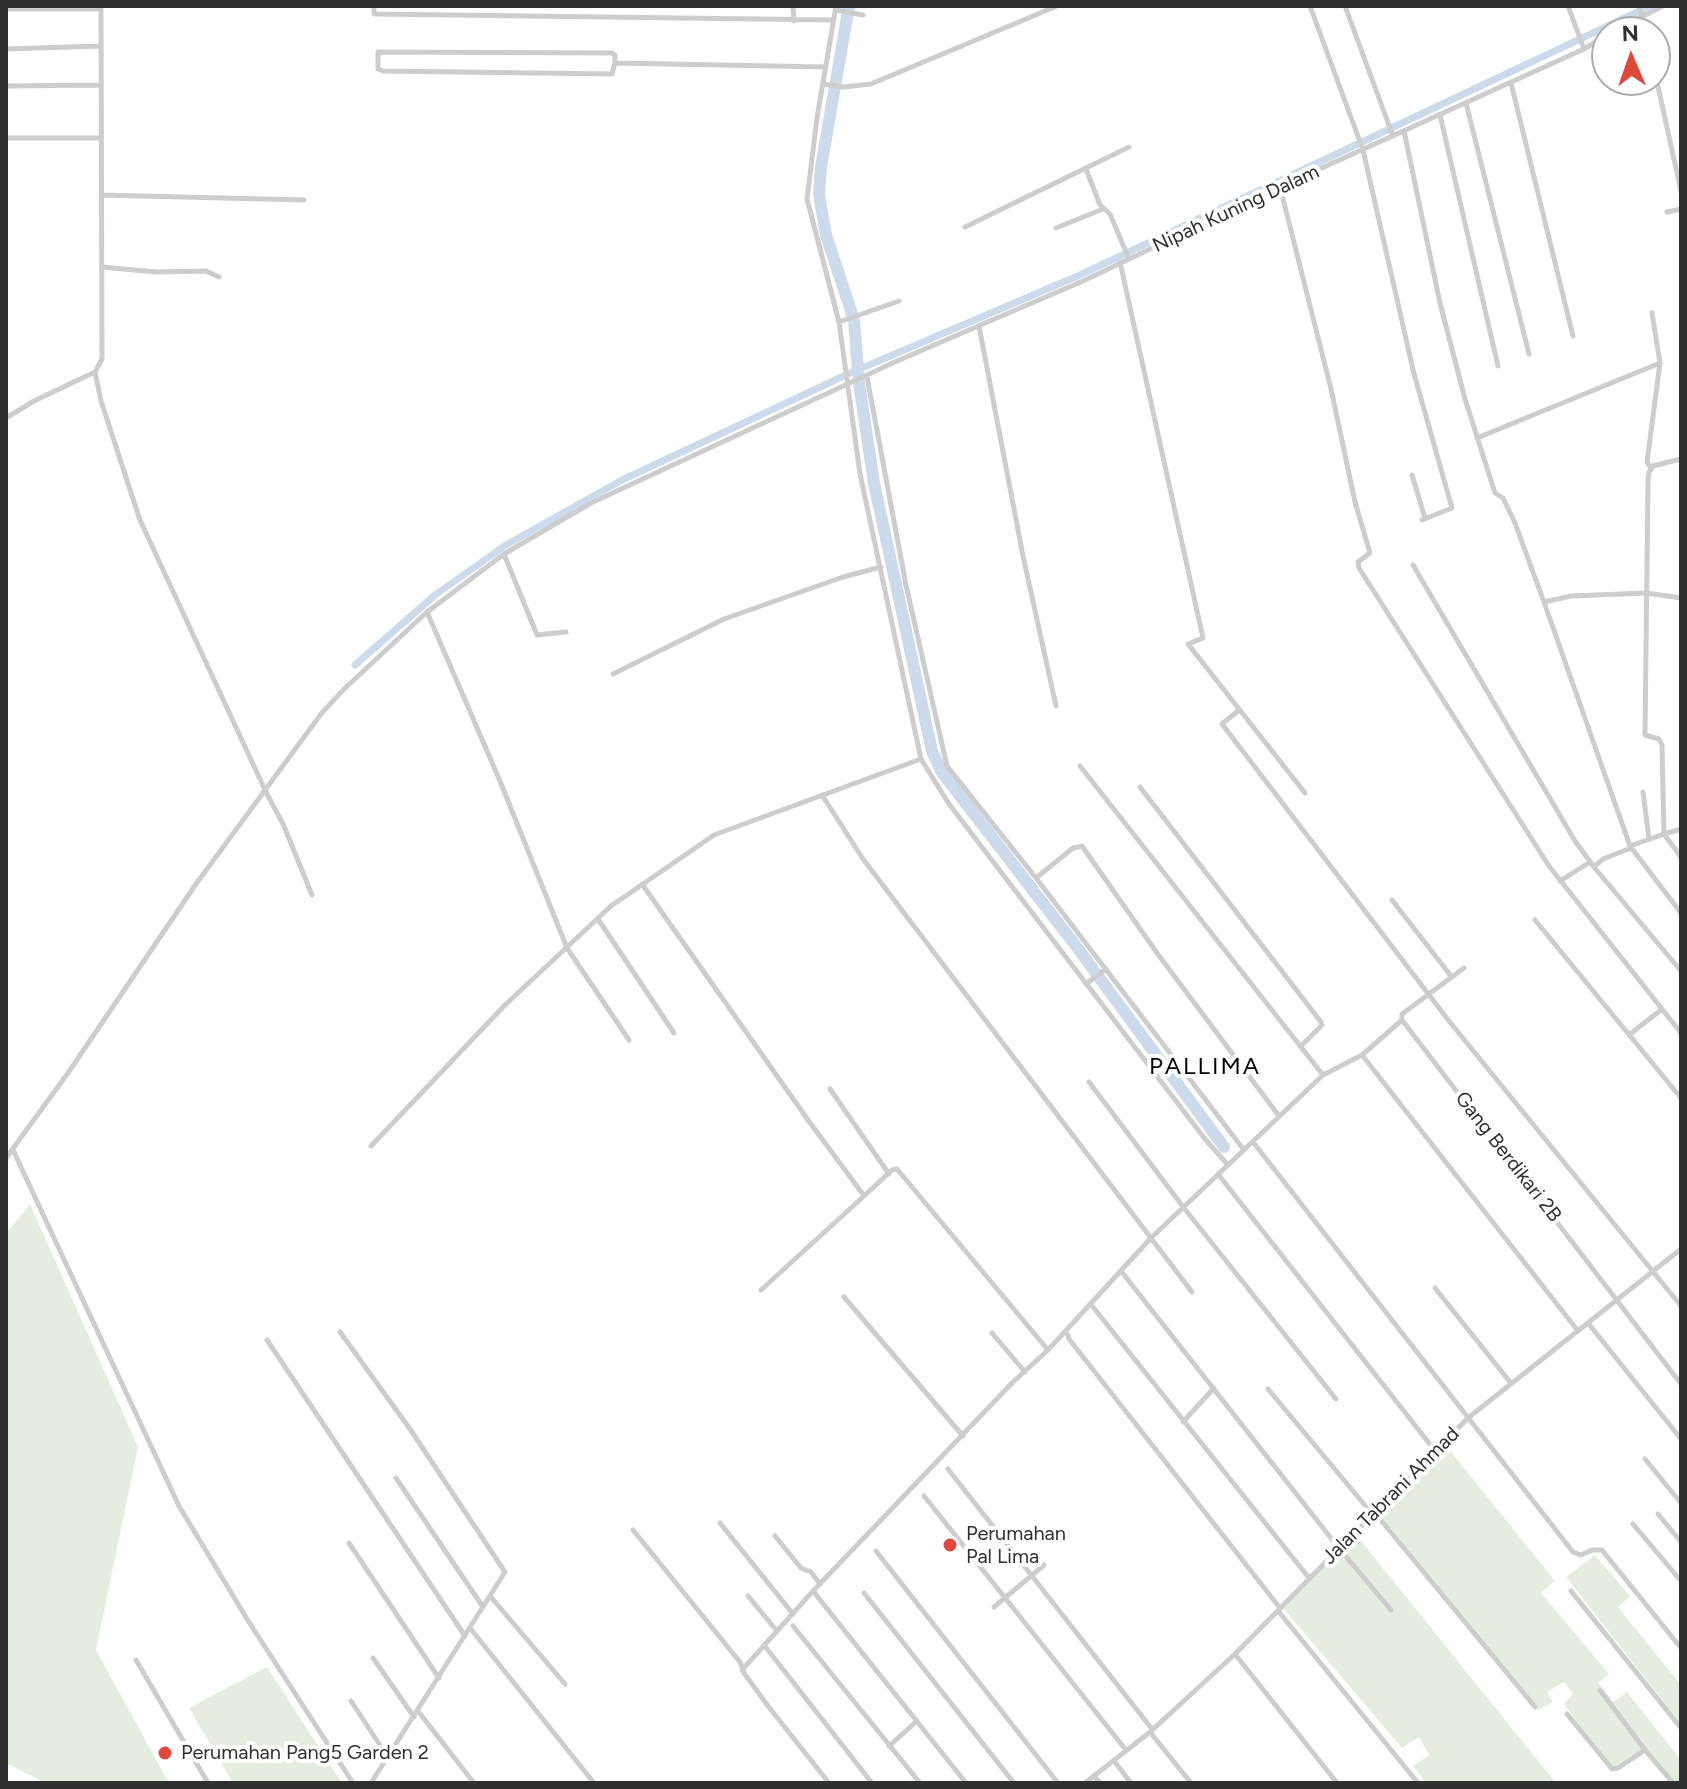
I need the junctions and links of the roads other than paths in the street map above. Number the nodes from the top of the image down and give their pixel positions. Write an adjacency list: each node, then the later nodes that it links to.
1 (374, 6): 13 (street)
2 (529, 6): 13 (street)
3 (793, 6): 16 (street)
4 (1057, 6): 25 (street)
5 (1310, 6): 35 (street)
6 (1345, 6): 31 (street)
7 (1568, 6): 19 (street)
8 (1663, 6): 12 (street)
9 (101, 8): 11 (street); 18 (street)
10 (836, 8): 14 (street); 15 (street)
11 (6, 9)
12 (1640, 11)
13 (529, 15): 16 (street)
14 (863, 15)
15 (834, 20): 16 (street); 22 (street)
16 (794, 21)
17 (1591, 42): 19 (street, Nipah Kuning Dalam)
18 (101, 46): 20 (street); 24 (street)
19 (1583, 46): 23 (street, Nipah Kuning Dalam)
20 (6, 49)
21 (615, 63): 21 (street); 22 (street)
22 (826, 67): 25 (street)
23 (1511, 83): 28 (street, Nipah Kuning Dalam); 54 (street)
24 (101, 85): 26 (street); 33 (street)
25 (825, 85): 52 (street)
26 (6, 86)
27 (1660, 96): 38 (street)
28 (1466, 103): 29 (street, Nipah Kuning Dalam); 55 (street)
29 (1440, 115): 30 (street, Nipah Kuning Dalam); 57 (street)
30 (1404, 131): 31 (street, Nipah Kuning Dalam); 62 (street)
31 (1393, 136): 35 (street, Nipah Kuning Dalam)
32 (6, 138): 33 (street)
33 (101, 138): 39 (street)
34 (1129, 147): 36 (street)
35 (1362, 149): 37 (street, Nipah Kuning Dalam); 65 (street)
36 (1086, 169): 41 (street); 44 (street)
37 (1280, 187): 46 (street, Nipah Kuning Dalam); 91 (street)
38 (1681, 191)
39 (101, 195): 40 (street); 48 (street)
40 (304, 200)
41 (1103, 209): 45 (street); 46 (street)
42 (1681, 209): 43 (street)
43 (1667, 212)
44 (965, 227)
45 (1056, 228)
46 (1127, 255): 47 (street, Nipah Kuning Dalam)
47 (1120, 262): 53 (street, Nipah Kuning Dalam); 76 (street)
48 (102, 267): 49 (street); 58 (street)
49 (219, 277)
50 (899, 301): 52 (street)
51 (1652, 313): 56 (street)
52 (842, 321): 60 (street)
53 (979, 326): 59 (street, Nipah Kuning Dalam); 75 (street)
54 (1573, 336)
55 (1529, 354)
56 (1660, 363): 62 (street); 64 (street)
57 (1498, 366)
58 (95, 372): 61 (street); 80 (street)
59 (865, 378): 60 (street, Nipah Kuning Dalam); 90 (street)
60 (848, 383): 66 (street, Nipah Kuning Dalam); 68 (street)
61 (6, 418)
62 (1477, 438): 71 (street)
63 (1681, 459): 64 (street)
64 (1651, 468): 69 (street)
65 (1412, 475)
66 (504, 554): 72 (street, Nipah Kuning Dalam); 73 (street)
67 (1413, 565): 89 (street)
68 (881, 567): 74 (street); 77 (street)
69 (1646, 593): 70 (street); 71 (street); 85 (street)
70 (1681, 597)
71 (1544, 602): 87 (street)
72 (427, 612): 80 (street, Nipah Kuning Dalam); 98 (street)
73 (566, 632)
74 (613, 674)
75 (1056, 706)
76 (1239, 710): 82 (street); 104 (street)
77 (921, 759): 83 (street); 103 (street)
78 (1080, 766): 111 (street)
79 (1140, 787): 111 (street)
80 (265, 790): 93 (street); 120 (street, Nipah Kuning Dalam)
81 (1643, 792): 86 (street)
82 (1305, 793)
83 (822, 795): 92 (street); 128 (street)
84 (1681, 829): 85 (street)
85 (1664, 834): 86 (street); 88 (street)
86 (1649, 839): 87 (street)
87 (1630, 847): 89 (street); 95 (street)
88 (1681, 857)
89 (1592, 864): 91 (street); 101 (street)
90 (1036, 878): 100 (street); 117 (street)
91 (1560, 881): 105 (street)
92 (642, 884): 96 (street); 126 (street)
93 (312, 895)
94 (1392, 900): 102 (street)
95 (1681, 913)
96 (598, 919): 98 (street); 107 (street)
97 (1535, 920): 109 (street)
98 (567, 948): 110 (street); 119 (street)
99 (1464, 968): 102 (street)
100 (1106, 969): 103 (street); 121 (street)
101 (1681, 971)
102 (1451, 976): 104 (street)
103 (1086, 984): 123 (street)
104 (1429, 993): 106 (street); 131 (street)
105 (1662, 1009): 108 (street); 109 (street)
106 (1402, 1017): 112 (street); 136 (street, Gang Berdikari 2B)
107 (674, 1033)
108 (1681, 1033)
109 (1629, 1035): 116 (street)
110 (629, 1040)
111 (1301, 1046): 113 (street)
112 (1362, 1055): 113 (street); 140 (street)
113 (1323, 1075): 117 (street)
114 (1089, 1082): 127 (street)
115 (830, 1089): 124 (street)
116 (1681, 1098)
117 (1279, 1116): 118 (street)
118 (1253, 1142): 121 (street); 152 (street)
119 (371, 1146)
120 (12, 1149): 122 (street, Nipah Kuning Dalam); 217 (street)
121 (1244, 1150): 123 (street)
122 (6, 1158)
123 (1228, 1165): 125 (street)
124 (889, 1174): 126 (street); 145 (street)
125 (1218, 1174): 127 (street); 156 (street)
126 (864, 1196): 133 (street)
127 (1184, 1208): 128 (street); 151 (street)
128 (1151, 1238): 130 (street); 134 (street)
129 (1681, 1249): 131 (street, Jalan Tabrani Ahmad)
130 (1121, 1271): 145 (street); 149 (street)
131 (1653, 1271): 136 (street, Jalan Tabrani Ahmad); 137 (street)
132 (1435, 1288): 147 (street)
133 (761, 1290)
134 (1192, 1292)
135 (844, 1297): 154 (street)
136 (1618, 1299): 139 (street, Jalan Tabrani Ahmad); 148 (street, Gang Berdikari 2B)
137 (1681, 1306)
138 (1093, 1307): 153 (street)
139 (1588, 1323): 140 (street, Jalan Tabrani Ahmad); 155 (street)
140 (1578, 1331): 147 (street, Jalan Tabrani Ahmad)
141 (340, 1332): 180 (street)
142 (992, 1333): 146 (street)
143 (1068, 1335): 185 (street)
144 (267, 1340): 191 (street)
145 (1048, 1350): 146 (street)
146 (1025, 1372): 154 (street)
147 (1510, 1382): 152 (street, Jalan Tabrani Ahmad)
148 (1681, 1384)
149 (1214, 1388): 153 (street); 170 (street)
150 (1268, 1389): 162 (street)
151 (1336, 1399)
152 (1468, 1418): 156 (street, Jalan Tabrani Ahmad); 193 (street)
153 (1183, 1422): 174 (street)
154 (963, 1436): 176 (street)
155 (1681, 1439)
156 (1436, 1452): 162 (street, Jalan Tabrani Ahmad)
157 (1645, 1459): 161 (street)
158 (948, 1469): 173 (street)
159 (396, 1478): 183 (street)
160 (924, 1496): 182 (street)
161 (1681, 1503)
162 (1374, 1514): 170 (street, Jalan Tabrani Ahmad); 202 (street)
163 (1658, 1514): 168 (street)
164 (720, 1523): 187 (street)
165 (1633, 1524): 175 (street)
166 (633, 1530): 197 (street)
167 (775, 1536): 176 (street)
168 (1681, 1542)
169 (349, 1543): 198 (street)
170 (1338, 1547): 174 (street, Jalan Tabrani Ahmad); 186 (street)
171 (876, 1551): 225 (street)
172 (1044, 1565): 173 (street)
173 (1030, 1576): 182 (street); 208 (street)
174 (1309, 1578): 185 (street, Jalan Tabrani Ahmad)
175 (1681, 1581)
176 (820, 1584): 177 (street)
177 (813, 1591): 187 (street); 206 (street)
178 (1571, 1591): 207 (street)
179 (864, 1593): 224 (street)
180 (490, 1596): 183 (street); 199 (street)
181 (748, 1596): 190 (street)
182 (1004, 1598): 184 (street); 210 (street)
183 (483, 1607): 189 (street)
184 (994, 1607)
185 (1279, 1610): 194 (street, Jalan Tabrani Ahmad); 231 (street)
186 (1391, 1610)
187 (793, 1614): 190 (street)
188 (793, 1626): 209 (street)
189 (470, 1628): 191 (street); 220 (street)
190 (777, 1631): 192 (street)
191 (465, 1636): 198 (street)
192 (764, 1645): 197 (street); 215 (street)
193 (1681, 1648)
194 (1235, 1654): 208 (street, Jalan Tabrani Ahmad); 230 (street)
195 (373, 1658): 205 (street)
196 (136, 1660): 216 (street)
197 (742, 1670): 221 (street)
198 (439, 1678): 203 (street)
199 (565, 1684)
200 (1600, 1690): 211 (street)
201 (351, 1701): 212 (street)
202 (1535, 1707)
203 (418, 1711): 205 (street); 219 (street)
204 (1567, 1714): 211 (street)
205 (414, 1717): 212 (street)
206 (917, 1721): 209 (street); 223 (street)
207 (1681, 1728)
208 (1151, 1730): 210 (street, Jalan Tabrani Ahmad); 229 (street)
209 (889, 1746): 222 (street)
210 (1126, 1750): 213 (street, Jalan Tabrani Ahmad)
211 (1645, 1750): 232 (street)
212 (389, 1759): 218 (street)
213 (1114, 1761): 214 (street, Jalan Tabrani Ahmad); 228 (street)
214 (1094, 1776): 226 (street, Jalan Tabrani Ahmad); 227 (street)
215 (868, 1782)
216 (208, 1783)
217 (353, 1783)
218 (371, 1783)
219 (474, 1783)
220 (594, 1783)
221 (829, 1783)
222 (920, 1783)
223 (966, 1783)
224 (1014, 1783)
225 (1058, 1783)
226 (1085, 1783)
227 (1100, 1783)
228 (1131, 1783)
229 (1191, 1783)
230 (1337, 1783)
231 (1418, 1783)
232 (1673, 1783)

